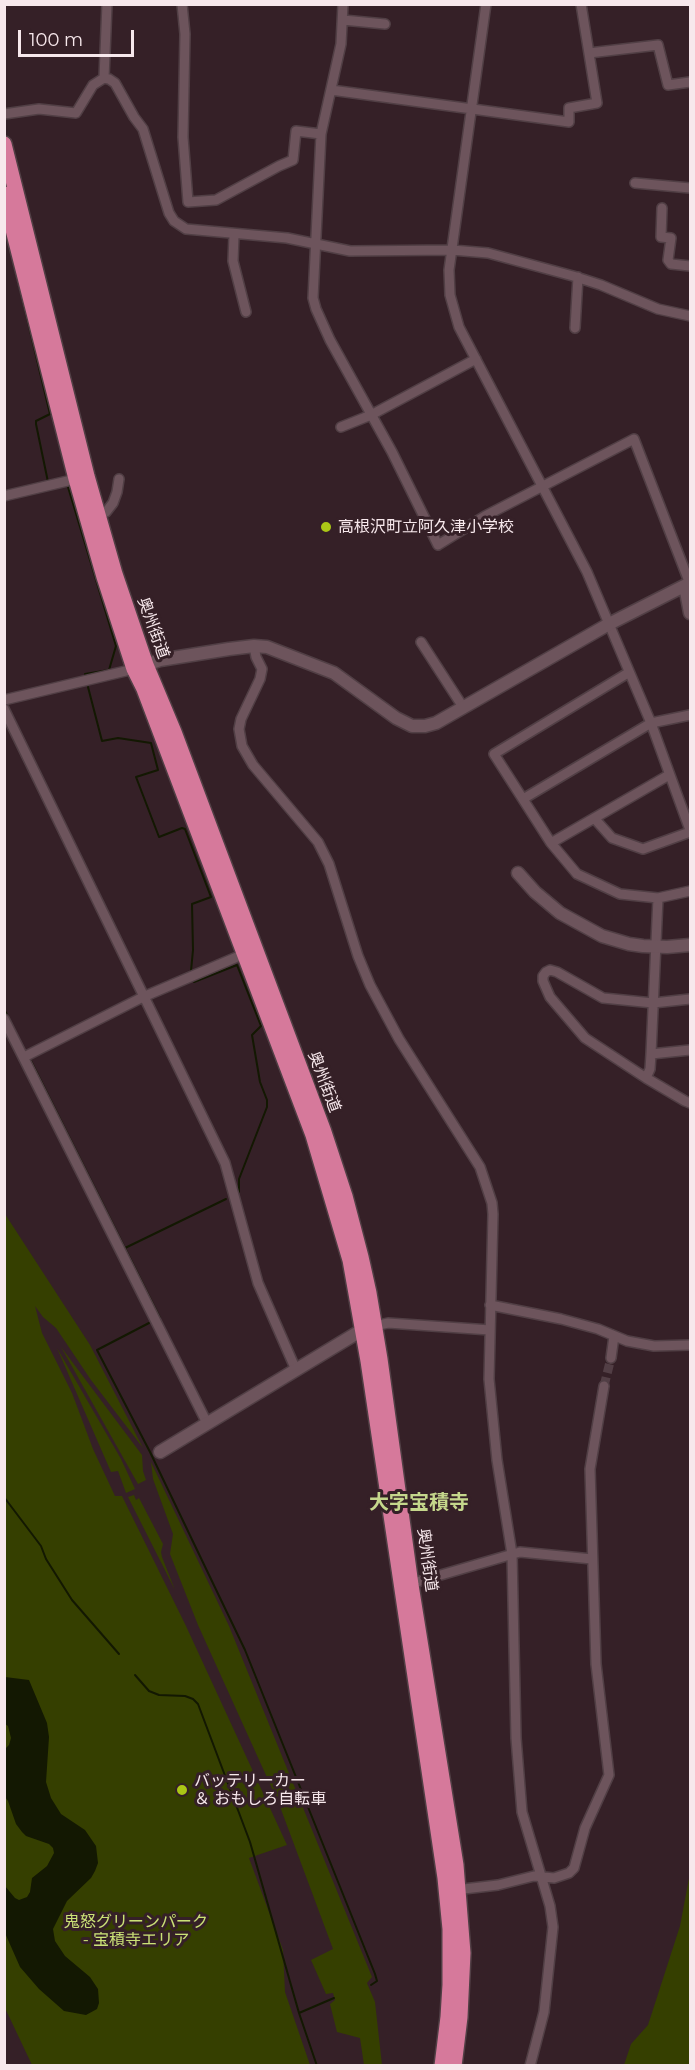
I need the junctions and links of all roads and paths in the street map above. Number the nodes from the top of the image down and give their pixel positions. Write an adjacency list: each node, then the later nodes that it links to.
1 (107, 4): 9 (street)
2 (182, 4): 14 (street)
3 (343, 4): 6 (street)
4 (486, 4): 12 (street)
5 (581, 4): 8 (street)
6 (343, 20): 7 (street); 11 (street)
7 (385, 24)
8 (589, 53): 10 (street); 12 (street)
9 (104, 78): 13 (street); 20 (street)
10 (690, 82)
11 (331, 90): 12 (street); 14 (street)
12 (471, 109): 22 (street)
13 (4, 114)
14 (321, 134): 21 (street)
15 (4, 144): 35 (highway, 奥州街道)
16 (635, 183): 17 (street)
17 (690, 188)
18 (4, 194): 32 (highway, 奥州街道)
19 (662, 208): 23 (street)
20 (234, 235): 21 (street); 25 (street)
21 (316, 244): 22 (street); 29 (street)
22 (452, 250): 24 (street); 28 (street)
23 (690, 266)
24 (578, 277): 26 (street); 27 (street)
25 (246, 312)
26 (690, 316)
27 (575, 328)
28 (476, 359): 29 (street); 33 (street)
29 (371, 415): 30 (street); 33 (street)
30 (341, 427)
31 (119, 478): 35 (street)
32 (76, 479): 34 (street); 41 (highway, 奥州街道)
33 (543, 487): 36 (street); 38 (street)
34 (4, 496)
35 (99, 516): 41 (highway, 奥州街道)
36 (688, 584): 37 (street); 38 (street)
37 (690, 613)
38 (609, 624): 42 (street); 44 (street)
39 (421, 642): 44 (street)
40 (254, 646): 41 (street); 44 (street); 68 (street)
41 (140, 667): 43 (street); 58 (highway, 奥州街道); 69 (highway, 奥州街道)
42 (628, 673): 47 (street); 49 (street)
43 (4, 700)
44 (463, 707)
45 (4, 708): 59 (street)
46 (690, 715): 47 (street)
47 (651, 723): 48 (street); 49 (street)
48 (669, 775): 50 (street); 51 (street)
49 (523, 799): 52 (street)
50 (594, 819): 51 (street); 52 (street)
51 (690, 831)
52 (551, 843): 55 (street)
53 (518, 873): 57 (street)
54 (690, 891): 55 (street)
55 (658, 898): 57 (street)
56 (690, 945): 57 (street)
57 (656, 946): 61 (street)
58 (244, 954): 59 (street); 69 (highway, 奥州街道)
59 (143, 997): 65 (street); 74 (street)
60 (690, 999): 61 (street)
61 (653, 1003): 64 (street); 66 (street)
62 (4, 1019): 65 (street)
63 (690, 1050): 64 (street)
64 (651, 1054): 66 (street)
65 (24, 1057): 76 (street)
66 (646, 1078): 67 (street)
67 (690, 1103)
68 (490, 1305): 70 (street); 71 (street)
69 (369, 1327): 70 (street); 74 (street); 80 (highway, 奥州街道); 82 (highway, 奥州街道)
70 (490, 1330): 78 (street)
71 (614, 1336): 72 (street); 73 (street)
72 (690, 1345)
73 (611, 1358)
74 (296, 1370): 76 (street)
75 (604, 1386): 79 (street)
76 (207, 1424): 77 (street)
77 (160, 1452)
78 (512, 1554): 79 (street); 80 (street); 81 (street)
79 (592, 1559): 81 (street)
80 (411, 1585): 82 (highway, 奥州街道)
81 (542, 1877): 82 (street); 85 (street)
82 (453, 1890): 83 (highway, 奥州街道); 84 (highway, 奥州街道)
83 (442, 2066)
84 (454, 2066)
85 (530, 2066)

